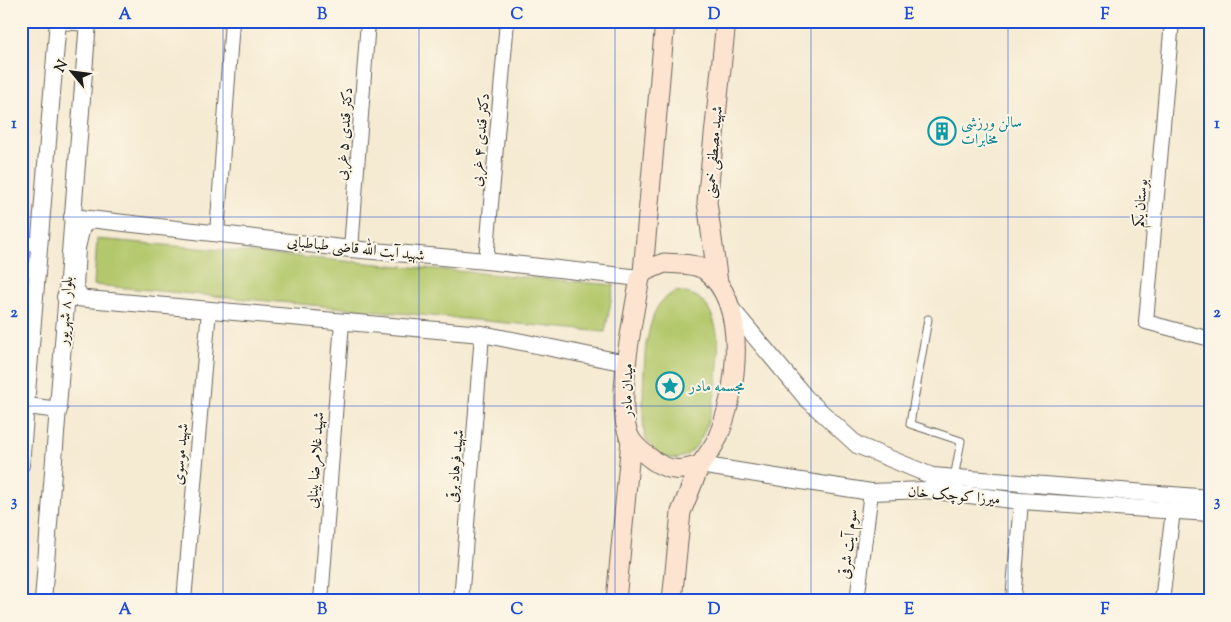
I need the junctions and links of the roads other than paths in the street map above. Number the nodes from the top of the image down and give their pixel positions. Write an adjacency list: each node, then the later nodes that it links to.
1 (59, 21): 8 (street); 13 (street, بلوار ۸ شهریور)
2 (232, 21): 11 (street)
3 (368, 21): 14 (street, دکتر قندی ۵ غربی)
4 (507, 21): 15 (street, دکتر قندی ۴ غربی)
5 (665, 21): 17 (main road)
6 (726, 21): 18 (main road, شهید مصطفی خمینی)
7 (1172, 21): 26 (street, بوستان یکم)
8 (88, 22): 9 (street, بلوار ۸ شهریور)
9 (72, 217): 10 (street, شهید آیت الله قاضی طباطبایی); 19 (street, بلوار ۸ شهریور)
10 (92, 220): 11 (street, شهید آیت الله قاضی طباطبایی); 20 (street)
11 (217, 234): 14 (street, شهید آیت الله قاضی طباطبایی)
12 (21, 243): 13 (street)
13 (39, 244): 16 (street, بلوار ۸ شهریور)
14 (352, 249): 15 (street, شهید آیت الله قاضی طباطبایی)
15 (486, 261): 17 (street, شهید آیت الله قاضی طباطبایی)
16 (29, 269): 28 (street, بلوار ۸ شهریور)
17 (642, 275): 18 (main road); 27 (main road, میدان مادر)
18 (718, 283): 21 (main road)
19 (65, 297): 20 (street); 29 (street, بلوار ۸ شهریور)
20 (83, 299): 22 (street)
21 (730, 306): 32 (main road); 33 (street, میرزا کوچک خان)
22 (209, 310): 24 (street); 40 (street, شهید موسوی)
23 (928, 319): 33 (lane)
24 (342, 322): 25 (street); 41 (street, شهید غلامرضا بینایی)
25 (482, 334): 27 (street); 42 (street, شهید فرهاد برقی)
26 (1210, 339)
27 (626, 363): 30 (main road, میدان مادر)
28 (27, 406): 29 (street); 31 (street, بلوار ۸ شهریور)
29 (59, 410): 39 (street, بلوار ۸ شهریور)
30 (632, 440): 32 (main road, میدان مادر); 43 (main road)
31 (21, 465)
32 (700, 465): 34 (street, میرزا کوچک خان); 44 (main road)
33 (954, 478): 35 (street, میرزا کوچک خان)
34 (871, 492): 36 (street, میرزا کوچک خان); 45 (street, سوم آیت شرقی)
35 (1210, 498)
36 (1021, 501): 37 (street, میرزا کوچک خان); 46 (street)
37 (1173, 511): 38 (street, میرزا کوچک خان); 47 (street)
38 (1210, 513)
39 (43, 601)
40 (184, 601)
41 (321, 601)
42 (461, 601)
43 (616, 601)
44 (672, 601)
45 (857, 601)
46 (1013, 601)
47 (1162, 601)

